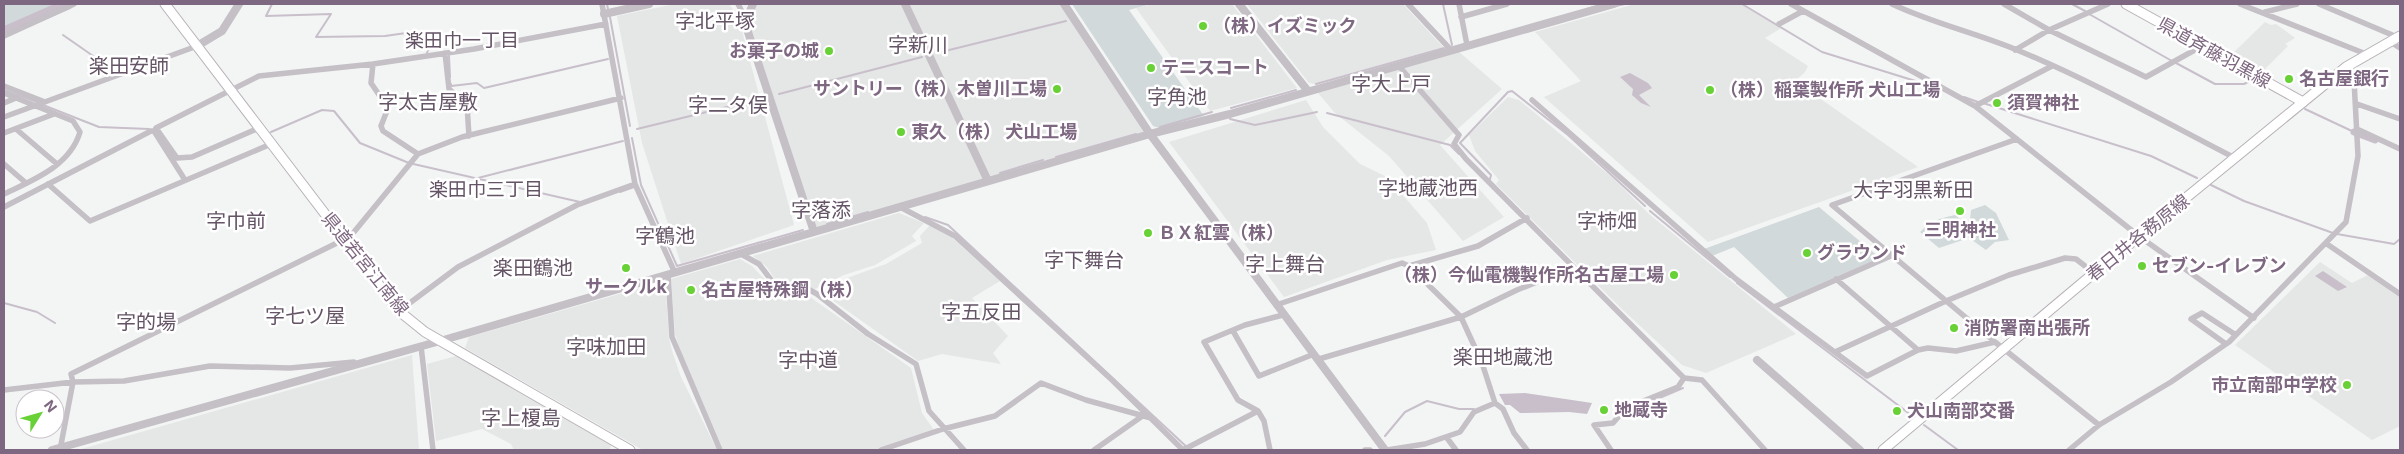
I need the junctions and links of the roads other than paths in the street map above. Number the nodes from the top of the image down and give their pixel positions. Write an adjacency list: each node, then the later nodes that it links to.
1 (74, 4): 32 (street)
2 (165, 4): 35 (main road, 県道若宮江南線)
3 (239, 4): 35 (street)
4 (602, 4): 26 (street)
5 (649, 4): 26 (street)
6 (738, 4): 28 (street)
7 (753, 4): 28 (street)
8 (905, 4): 76 (street)
9 (1064, 4): 66 (street)
10 (1240, 4): 48 (street)
11 (1408, 4): 38 (street)
12 (1459, 4): 27 (street)
13 (1507, 4): 23 (street)
14 (1613, 4): 34 (street)
15 (1791, 4): 24 (street)
16 (1892, 4): 39 (street)
17 (2004, 4): 31 (street)
18 (2108, 4): 31 (street)
19 (2126, 4): 36 (main road, 県道斉藤羽黒線)
20 (2240, 4): 25 (street)
21 (2297, 4): 25 (street)
22 (2320, 4): 33 (street)
23 (1487, 7): 27 (street)
24 (1803, 11): 30 (street); 58 (street)
25 (2265, 12): 41 (street)
26 (604, 14): 29 (street)
27 (1461, 17): 34 (street)
28 (747, 21): 84 (street)
29 (606, 24): 40 (street); 51 (street)
30 (1779, 24)
31 (2049, 30): 36 (street); 39 (street)
32 (4, 36)
33 (2395, 38): 37 (street); 41 (main road, 春日井各務原線)
34 (1467, 45): 38 (street)
35 (197, 46): 47 (main road, 県道若宮江南線); 53 (street)
36 (2202, 46): 54 (main road, 県道斉藤羽黒線)
37 (2400, 48)
38 (1451, 50): 43 (street)
39 (2015, 50): 44 (street)
40 (445, 53): 42 (street); 67 (street)
41 (2366, 54): 45 (main road, 春日井各務原線)
42 (373, 64): 47 (street); 71 (street)
43 (1398, 65): 48 (street); 83 (street)
44 (2052, 66): 58 (street); 72 (street)
45 (2346, 67): 54 (main road, 春日井各務原線); 56 (street)
46 (4, 86): 53 (street)
47 (231, 90): 62 (main road, 県道若宮江南線); 62 (street)
48 (1308, 90): 66 (street)
49 (4, 93): 50 (street)
50 (16, 98): 55 (street); 57 (street)
51 (621, 98): 67 (street); 79 (street)
52 (1532, 100): 98 (street)
53 (46, 102): 57 (street)
54 (2303, 102): 72 (main road, 春日井各務原線)
55 (4, 103)
56 (2357, 104): 61 (street); 64 (street)
57 (35, 106): 59 (street); 60 (street)
58 (1975, 106): 68 (street)
59 (54, 114): 63 (street); 74 (street)
60 (4, 117)
61 (2400, 119)
62 (259, 128): 69 (main road, 県道若宮江南線)
63 (16, 129): 65 (street); 74 (street)
64 (2357, 132): 70 (street); 87 (street)
65 (4, 133)
66 (1150, 134): 76 (street); 97 (street)
67 (468, 136): 71 (street)
68 (2017, 139): 85 (street); 89 (street)
69 (271, 144): 75 (street); 86 (main road, 県道若宮江南線)
70 (2400, 149)
71 (418, 154): 86 (street)
72 (2235, 158): 85 (main road, 春日井各務原線)
73 (4, 164): 77 (street)
74 (57, 164): 77 (street)
75 (185, 180): 78 (street); 78 (street)
76 (988, 181): 82 (street)
77 (26, 183): 80 (street)
78 (48, 184): 81 (street)
79 (635, 184): 93 (street); 99 (street)
80 (4, 194)
81 (4, 206)
82 (900, 207): 84 (street); 122 (street)
83 (1527, 218): 90 (street); 91 (street)
84 (814, 232): 88 (street)
85 (2140, 238): 92 (main road, 春日井各務原線); 102 (street)
86 (343, 240): 99 (main road, 県道若宮江南線); 117 (street)
87 (2327, 244): 95 (street); 102 (street)
88 (741, 254): 93 (street); 124 (street)
89 (1893, 255): 94 (street); 96 (street)
90 (1409, 266): 97 (street); 101 (street)
91 (1574, 267): 101 (street); 116 (street)
92 (2094, 273): 96 (street); 110 (main road, 春日井各務原線)
93 (671, 274): 106 (street); 129 (street)
94 (1836, 279): 98 (street); 103 (street)
95 (2400, 294)
96 (1946, 301): 103 (street); 107 (street)
97 (1276, 305): 100 (street)
98 (1774, 307): 112 (street)
99 (399, 311): 106 (main road, 県道若宮江南線)
100 (1283, 315): 104 (street); 113 (street)
101 (1461, 318): 113 (street); 119 (street)
102 (2254, 318): 105 (street)
103 (1892, 326): 111 (street); 112 (street)
104 (1233, 331): 113 (street); 120 (street)
105 (2236, 335): 108 (street); 108 (street)
106 (440, 341): 109 (street); 128 (main road, 県道若宮江南線)
107 (1995, 342): 110 (street); 111 (street)
108 (2226, 344): 123 (street)
109 (421, 346): 115 (street); 127 (street)
110 (2006, 349): 123 (street); 143 (main road, 春日井各務原線)
111 (1918, 350): 112 (street)
112 (1835, 352)
113 (1317, 357): 137 (street)
114 (1758, 360): 142 (street)
115 (362, 361): 117 (street); 126 (street)
116 (1684, 378): 140 (street); 141 (street)
117 (73, 382): 118 (street); 126 (street)
118 (4, 390)
119 (1496, 403): 125 (street); 139 (street)
120 (1258, 411): 133 (street); 134 (street)
121 (1140, 417): 122 (street); 124 (street); 132 (street)
122 (1151, 418): 133 (street)
123 (2099, 425): 144 (street)
124 (944, 429): 130 (street); 131 (street)
125 (1447, 438): 137 (street); 138 (street)
126 (57, 449)
127 (433, 450)
128 (630, 450)
129 (720, 450)
130 (880, 450)
131 (964, 450)
132 (1094, 450)
133 (1183, 450)
134 (1270, 450)
135 (1365, 450): 136 (street)
136 (1370, 450)
137 (1386, 450)
138 (1456, 450)
139 (1527, 450)
140 (1611, 450)
141 (1765, 450)
142 (1860, 450)
143 (1883, 450)
144 (2069, 450)

